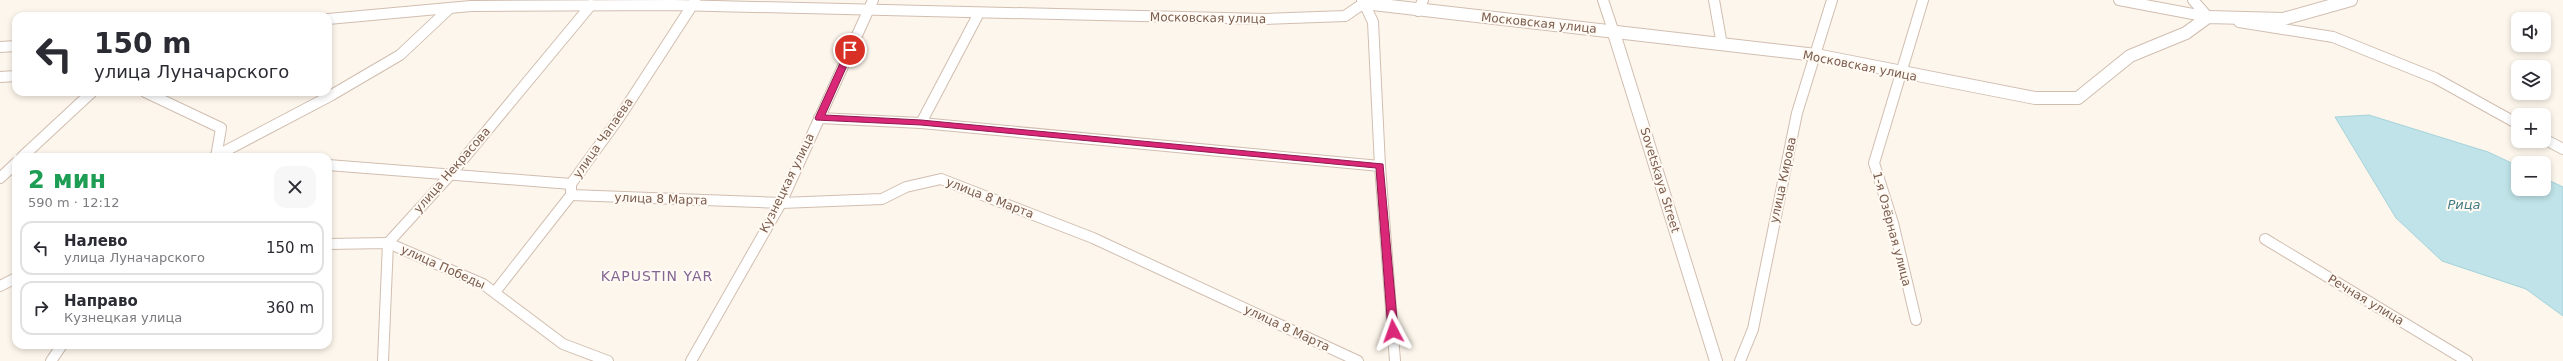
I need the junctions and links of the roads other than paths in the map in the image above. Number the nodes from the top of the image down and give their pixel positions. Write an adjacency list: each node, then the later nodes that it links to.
1 (873, 0): 15 (street, Кузнецкая улица)
2 (1423, 0): 16 (street)
3 (1603, 0): 20 (street, Sovetskaya Street)
4 (1714, 0): 21 (street)
5 (1832, 0): 24 (street, улица Кирова)
6 (1923, 0): 25 (street, 1-я Озёрная улица)
7 (2119, 0): 18 (street)
8 (2193, 0): 18 (street)
9 (2351, 0): 18 (street)
10 (1364, 1): 16 (street, Московская улица); 17 (street, Московская улица); 41 (street)
11 (526, 3): 13 (street, Московская улица); 14 (street, Московская улица)
12 (694, 3): 13 (street, Московская улица); 15 (street, Московская улица); 45 (street, улица Чапаева)
13 (591, 5): 43 (street, улица Некрасова)
14 (450, 8): 19 (street, Московская улица); 28 (street)
15 (868, 10): 17 (street, Московская улица); 32 (street, Кузнецкая улица)
16 (1418, 11): 20 (street, Московская улица)
17 (979, 13): 34 (street)
18 (2208, 17): 25 (street, Московская улица); 33 (street)
19 (332, 19)
20 (1613, 30): 21 (street, Московская улица); 61 (street, Sovetskaya Street)
21 (1722, 45): 24 (street, Московская улица)
22 (12, 46): 23 (street)
23 (0, 47)
24 (1816, 55): 25 (street, Московская улица); 62 (street, улица Кирова)
25 (1902, 74): 53 (street, 1-я Озёрная улица)
26 (12, 76): 27 (street)
27 (0, 77)
28 (332, 95)
29 (88, 96): 37 (street)
30 (153, 96): 38 (street)
31 (330, 96): 39 (street)
32 (819, 118): 34 (street); 46 (street, Кузнецкая улица)
33 (2511, 120)
34 (921, 122): 41 (street)
35 (2551, 143): 36 (street)
36 (2563, 149)
37 (26, 153)
38 (216, 153)
39 (223, 153)
40 (332, 165): 43 (street, улица 8 Марта)
41 (1380, 166): 60 (street)
42 (12, 167): 44 (street)
43 (451, 174): 45 (street, улица 8 Марта); 48 (street, улица Некрасова)
44 (0, 178)
45 (571, 190): 46 (street, улица 8 Марта); 52 (street, улица Чапаева)
46 (781, 203): 58 (street, Кузнецкая улица); 59 (street, улица 8 Марта)
47 (2265, 239): 63 (street, Речная улица)
48 (388, 243): 49 (street, улица Победы); 52 (street, улица Победы); 56 (street)
49 (332, 244)
50 (12, 280): 51 (street)
51 (0, 286)
52 (495, 292): 57 (street, улица Победы)
53 (1916, 320)
54 (59, 349): 55 (street)
55 (51, 361)
56 (382, 361)
57 (608, 361)
58 (690, 361)
59 (1358, 361)
60 (1395, 361)
61 (1716, 361)
62 (1740, 361)
63 (2468, 361)

